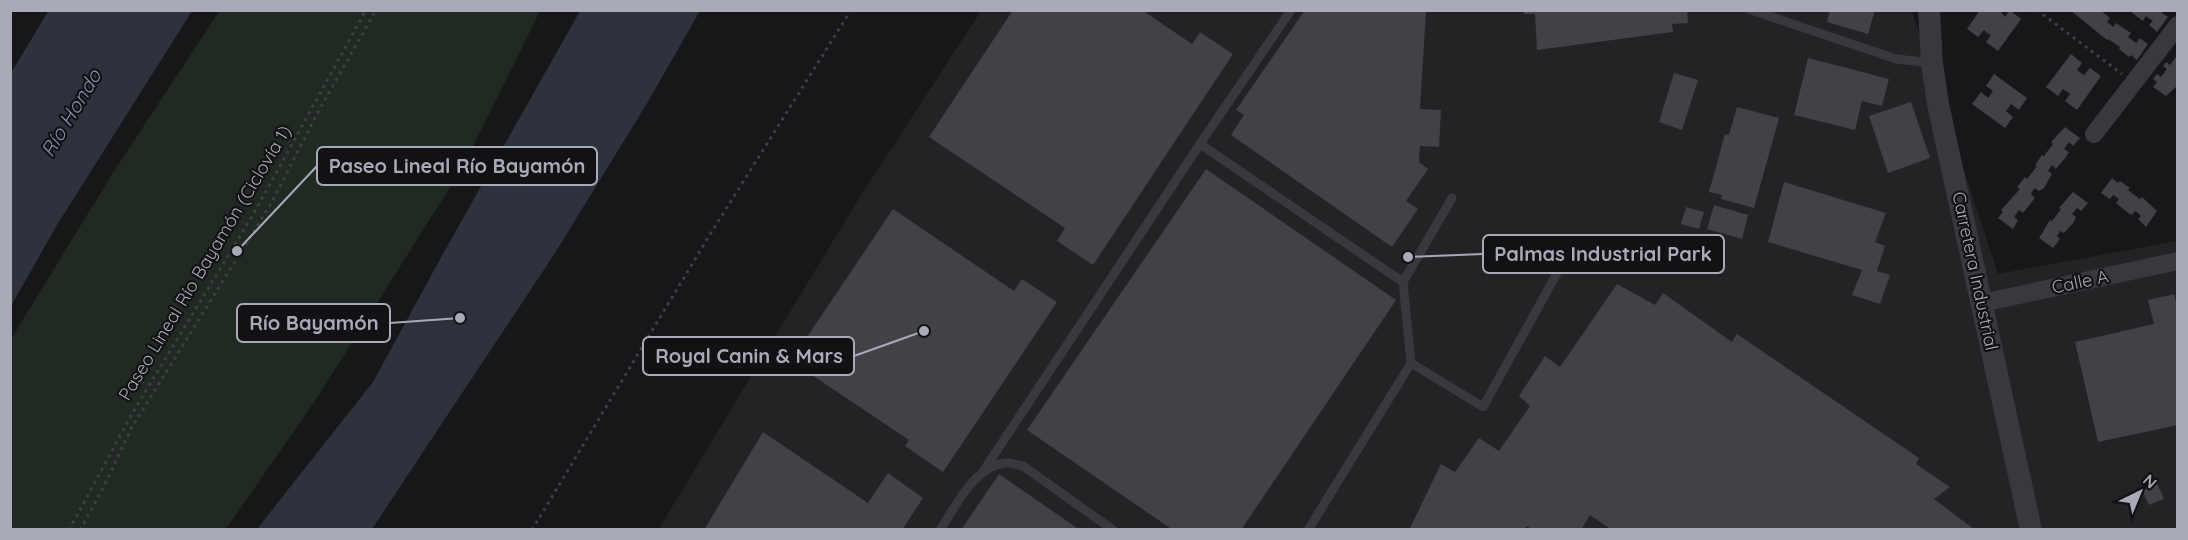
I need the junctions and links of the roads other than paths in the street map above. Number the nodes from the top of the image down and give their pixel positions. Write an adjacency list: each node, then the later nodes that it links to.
1 (1291, 10): 7 (lane)
2 (1751, 10): 5 (lane)
3 (1929, 10): 5 (street, Carretera Industrial)
4 (2178, 25): 6 (street)
5 (1932, 63): 12 (street, Carretera Industrial)
6 (2094, 134)
7 (1200, 144): 11 (lane); 14 (lane)
8 (1452, 198): 11 (lane)
9 (2178, 261): 12 (street, Calle A)
10 (1561, 266): 13 (lane)
11 (1403, 282): 13 (lane)
12 (1982, 303): 18 (street, Carretera Industrial)
13 (1411, 363): 17 (lane)
14 (984, 470): 15 (lane); 16 (lane)
15 (940, 530)
16 (1113, 530)
17 (1308, 530)
18 (2031, 530)

